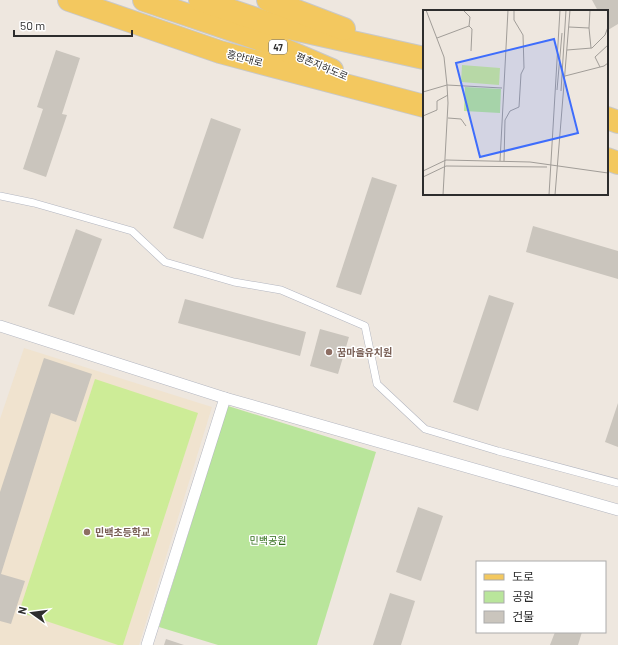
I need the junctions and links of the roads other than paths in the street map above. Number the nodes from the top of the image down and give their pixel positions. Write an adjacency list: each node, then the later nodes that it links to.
1 (69, 0): 7 (main road, 흥안대로)
2 (144, 0): 7 (main road, 평촌지하도로 / 47)
3 (200, 0): 5 (main road, 47)
4 (268, 0): 6 (main road)
5 (423, 58)
6 (423, 58)
7 (416, 104)
8 (608, 118): 9 (main road)
9 (618, 122)
10 (608, 160): 11 (main road)
11 (618, 163)
12 (0, 196): 15 (lane)
13 (0, 326): 14 (street)
14 (226, 398): 16 (street); 17 (street)
15 (618, 483)
16 (618, 510)
17 (148, 645)

